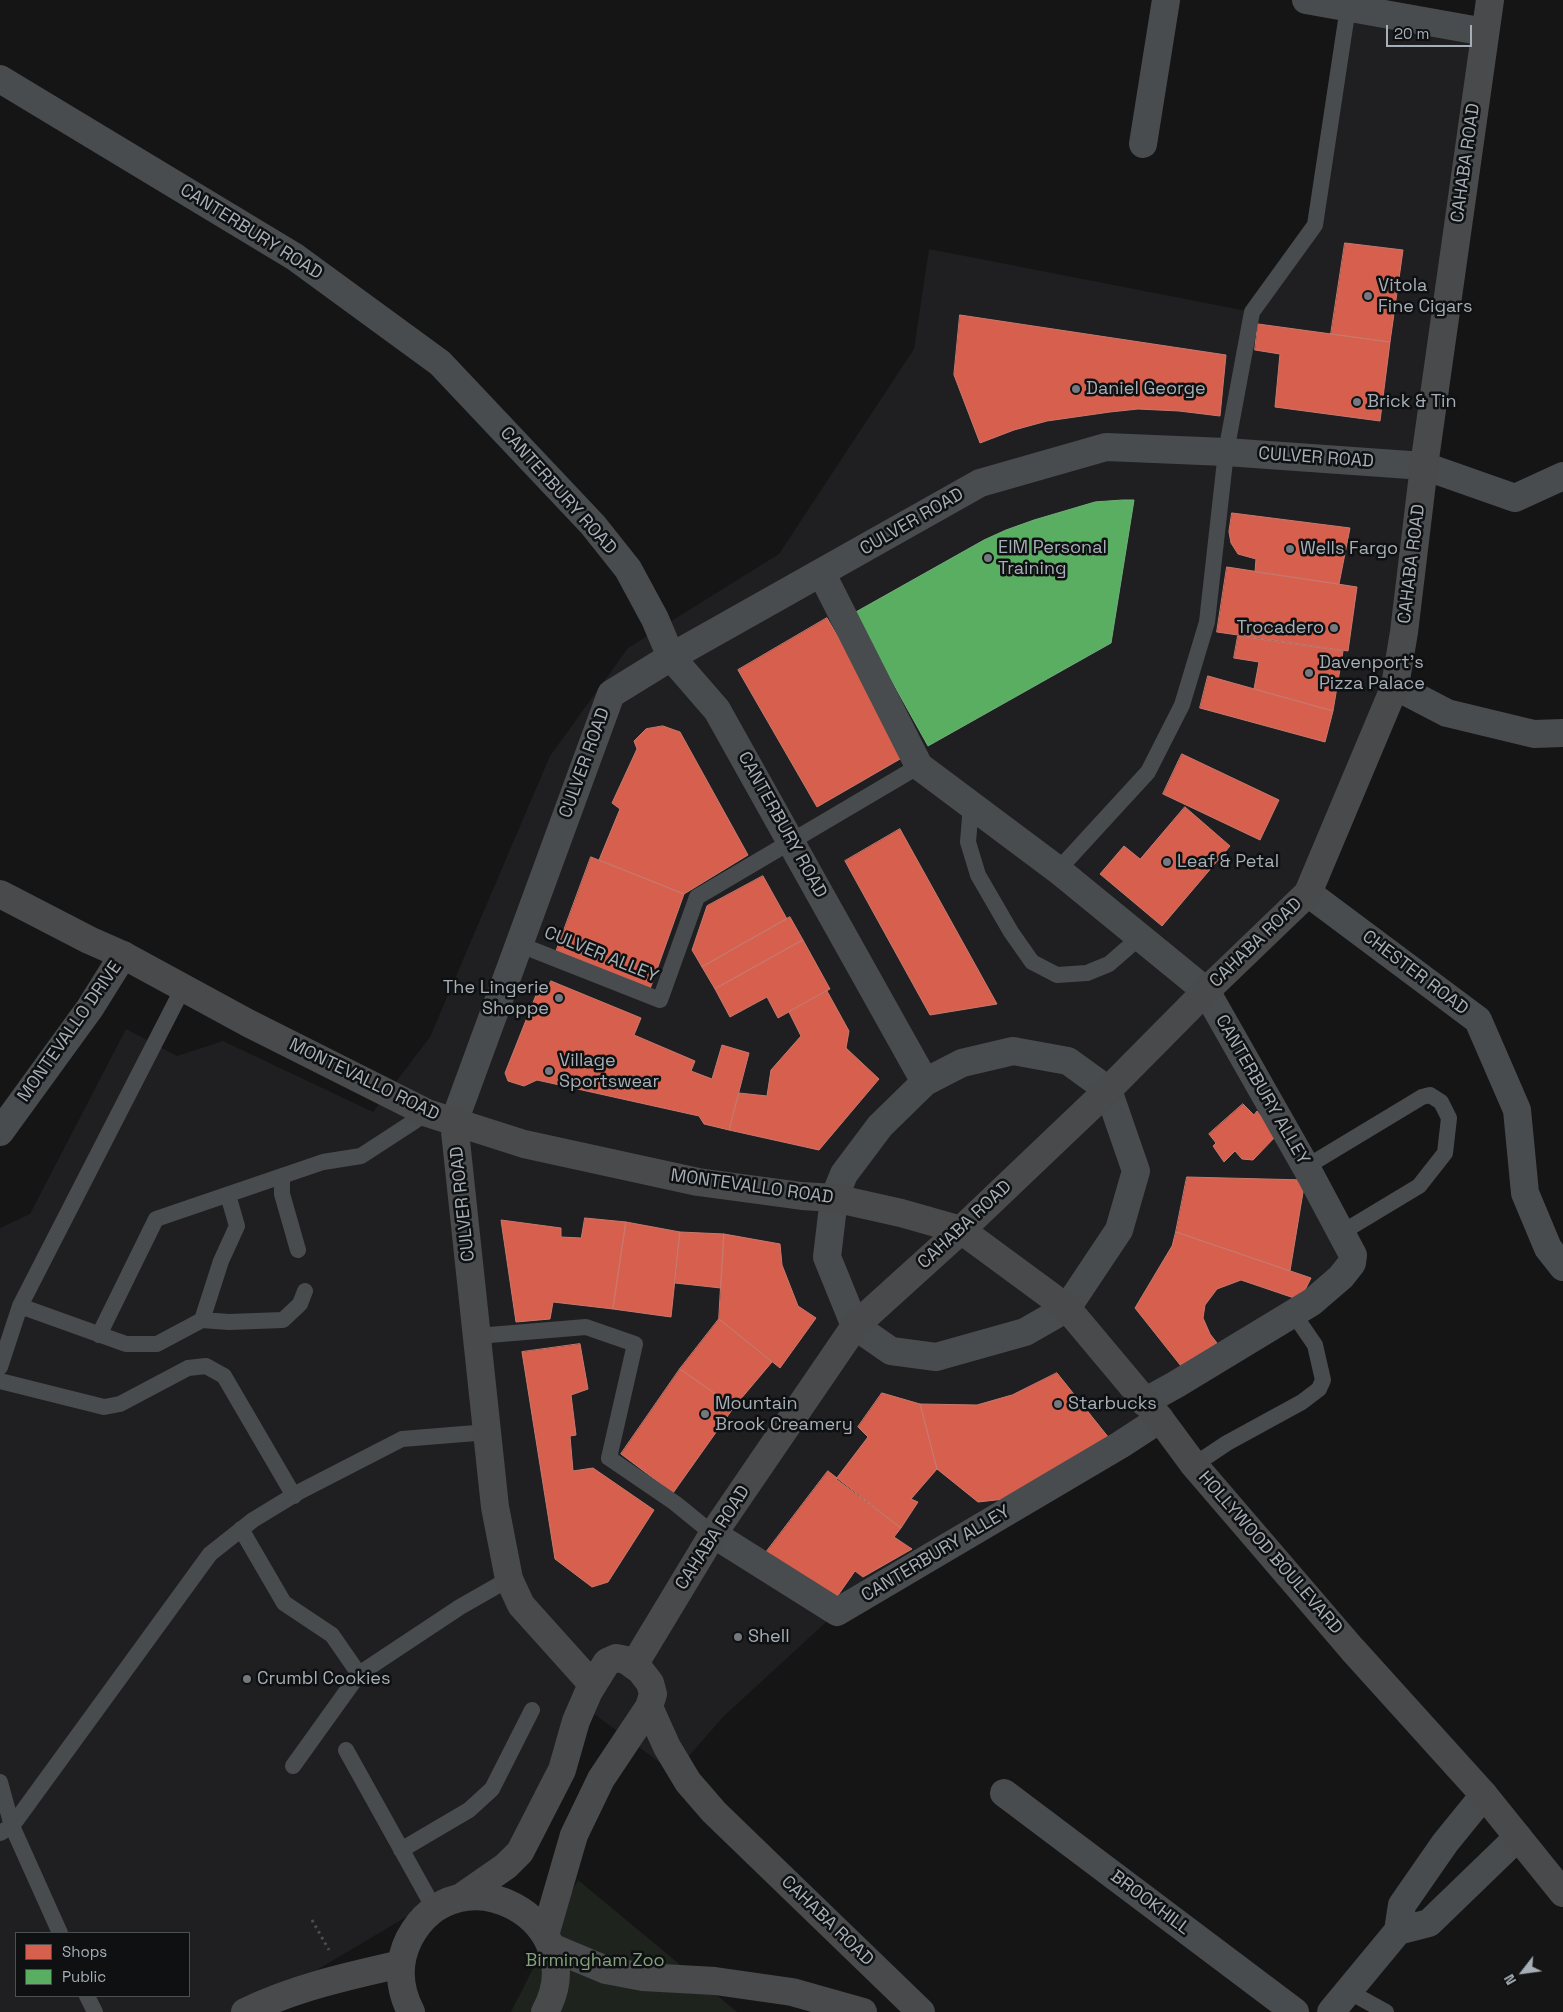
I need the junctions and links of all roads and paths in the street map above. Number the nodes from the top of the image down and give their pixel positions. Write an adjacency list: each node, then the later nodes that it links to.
1 (1166, 0): 7 (street)
2 (1306, 0): 4 (street)
3 (1490, 0): 5 (street, CAHABA ROAD)
4 (1348, 7): 5 (street); 8 (lane)
5 (1485, 32): 9 (street, CAHABA ROAD)
6 (0, 79): 12 (street, CANTERBURY ROAD)
7 (1143, 144)
8 (1226, 452): 9 (street, CULVER ROAD); 11 (street, CULVER ROAD); 18 (lane)
9 (1424, 466): 10 (street, CULVER ROAD); 13 (street, CAHABA ROAD)
10 (1563, 476)
11 (822, 574): 12 (street, CULVER ROAD); 15 (street)
12 (671, 657): 17 (street, CANTERBURY ROAD); 22 (street, CULVER ROAD)
13 (1395, 686): 14 (street); 19 (street, CAHABA ROAD)
14 (1563, 732)
15 (919, 766): 16 (street, CANTERBURY ALLEY); 17 (lane)
16 (971, 805): 18 (street, CANTERBURY ALLEY); 21 (lane)
17 (791, 841): 22 (lane, CULVER ALLEY); 26 (street, CANTERBURY ROAD)
18 (1058, 870): 21 (street, CANTERBURY ALLEY)
19 (1308, 893): 25 (street, CAHABA ROAD); 38 (street, CHESTER ROAD)
20 (0, 894): 23 (street, MONTEVALLO ROAD)
21 (1140, 937): 25 (street, CANTERBURY ALLEY)
22 (518, 944): 29 (street, CULVER ROAD)
23 (123, 956): 24 (street, MONTEVALLO ROAD); 30 (street, MONTEVALLO DRIVE)
24 (183, 988): 28 (street, MONTEVALLO ROAD); 40 (lane)
25 (1206, 991): 27 (street, CAHABA ROAD); 31 (street, CANTERBURY ALLEY)
26 (925, 1082): 27 (street); 34 (street)
27 (1108, 1090): 35 (street, CAHABA ROAD); 41 (street)
28 (427, 1113): 29 (street, MONTEVALLO ROAD); 32 (lane)
29 (454, 1122): 34 (street, MONTEVALLO ROAD); 46 (street, CULVER ROAD)
30 (0, 1132)
31 (1306, 1167): 36 (street, CANTERBURY ALLEY); 36 (lane)
32 (282, 1176): 33 (lane); 37 (lane)
33 (228, 1195): 43 (lane); 45 (lane)
34 (834, 1198): 35 (street, MONTEVALLO ROAD); 44 (street)
35 (961, 1230): 41 (street, HOLLYWOOD BOULEVARD); 44 (street, CAHABA ROAD)
36 (1341, 1233): 42 (street, CANTERBURY ALLEY)
37 (298, 1250)
38 (1563, 1267)
39 (305, 1291): 43 (lane)
40 (20, 1306): 45 (lane); 47 (lane)
41 (1066, 1308): 44 (street); 49 (street, HOLLYWOOD BOULEVARD)
42 (1294, 1313): 49 (street, CANTERBURY ALLEY); 51 (lane)
43 (202, 1320): 45 (lane)
44 (854, 1326): 54 (street, CAHABA ROAD)
45 (99, 1335)
46 (477, 1336): 50 (street, CULVER ROAD); 54 (lane)
47 (0, 1367)
48 (0, 1381): 52 (lane)
49 (1152, 1411): 51 (street, HOLLYWOOD BOULEVARD); 54 (street, CANTERBURY ALLEY)
50 (488, 1432): 52 (lane); 55 (street, CULVER ROAD)
51 (1194, 1464): 65 (street, HOLLYWOOD BOULEVARD)
52 (294, 1496): 53 (lane)
53 (241, 1529): 57 (lane); 66 (lane)
54 (713, 1534): 56 (street, CAHABA ROAD)
55 (509, 1579): 57 (lane); 58 (street, CULVER ROAD)
56 (634, 1665): 58 (street); 59 (street, CAHABA ROAD)
57 (358, 1674): 62 (lane)
58 (592, 1684): 70 (street)
59 (649, 1707): 75 (street); 85 (street, CAHABA ROAD)
60 (532, 1710): 68 (lane)
61 (346, 1750): 68 (lane)
62 (293, 1766)
63 (0, 1782): 66 (lane)
64 (1004, 1793): 86 (street, BROOKHILL)
65 (1484, 1795): 67 (street, HOLLYWOOD BOULEVARD); 73 (street)
66 (6, 1830): 74 (lane)
67 (1518, 1837): 69 (street, HOLLYWOOD BOULEVARD); 73 (street)
68 (401, 1850): 71 (lane)
69 (1561, 1887)
70 (460, 1898): 71 (street); 75 (street)
71 (435, 1910): 77 (street)
72 (312, 1920): 76 (path)
73 (1398, 1931): 78 (street)
74 (59, 1932)
75 (548, 1941): 83 (street); 84 (street)
76 (329, 1950)
77 (401, 1964): 81 (street); 82 (street)
78 (1348, 1991): 87 (street); 88 (lane)
79 (88, 1997): 80 (lane)
80 (95, 2012)
81 (245, 2012)
82 (411, 2012)
83 (546, 2012)
84 (863, 2012)
85 (921, 2012)
86 (1295, 2012)
87 (1331, 2012)
88 (1386, 2012)

